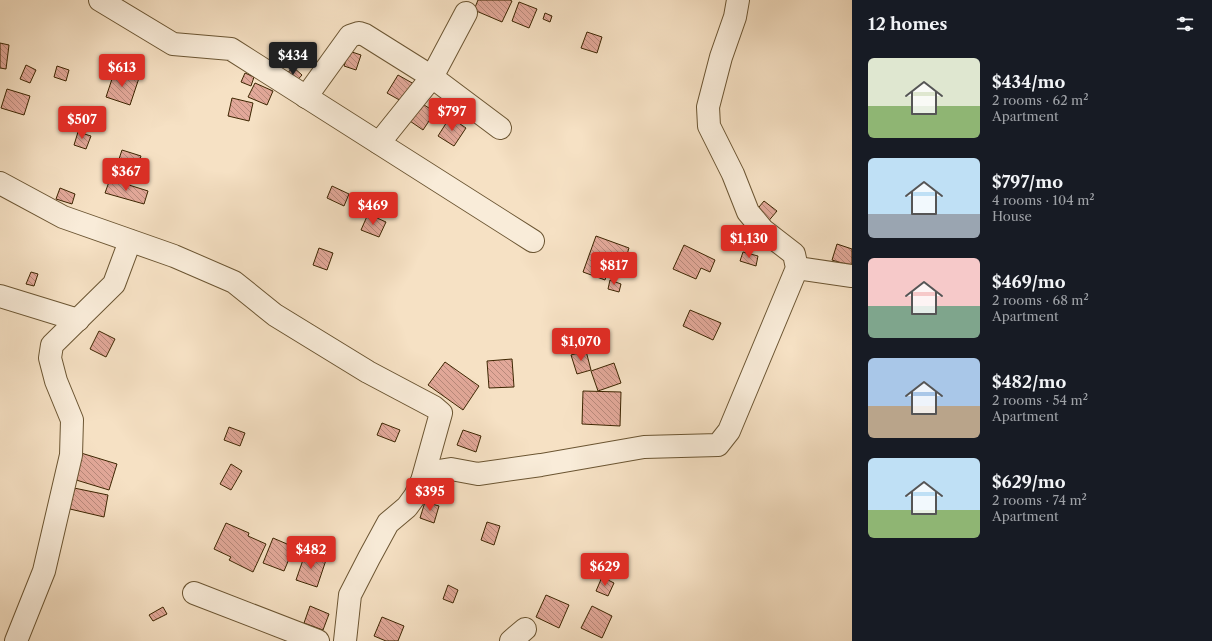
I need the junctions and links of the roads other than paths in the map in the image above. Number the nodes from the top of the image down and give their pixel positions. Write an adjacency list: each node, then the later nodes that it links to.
1 (100, 0): 5 (street)
2 (738, 0): 11 (street)
3 (466, 13): 4 (street)
4 (432, 77): 5 (street); 6 (street); 7 (street)
5 (306, 97): 7 (street)
6 (500, 128)
7 (379, 143): 10 (street)
8 (0, 184): 9 (street)
9 (130, 241): 14 (street); 15 (street)
10 (533, 241)
11 (797, 268): 12 (street); 15 (street)
12 (852, 276)
13 (0, 296): 14 (street)
14 (78, 320): 17 (street)
15 (422, 481): 19 (street)
16 (194, 593): 18 (street)
17 (16, 641)
18 (318, 641)
19 (345, 641)

